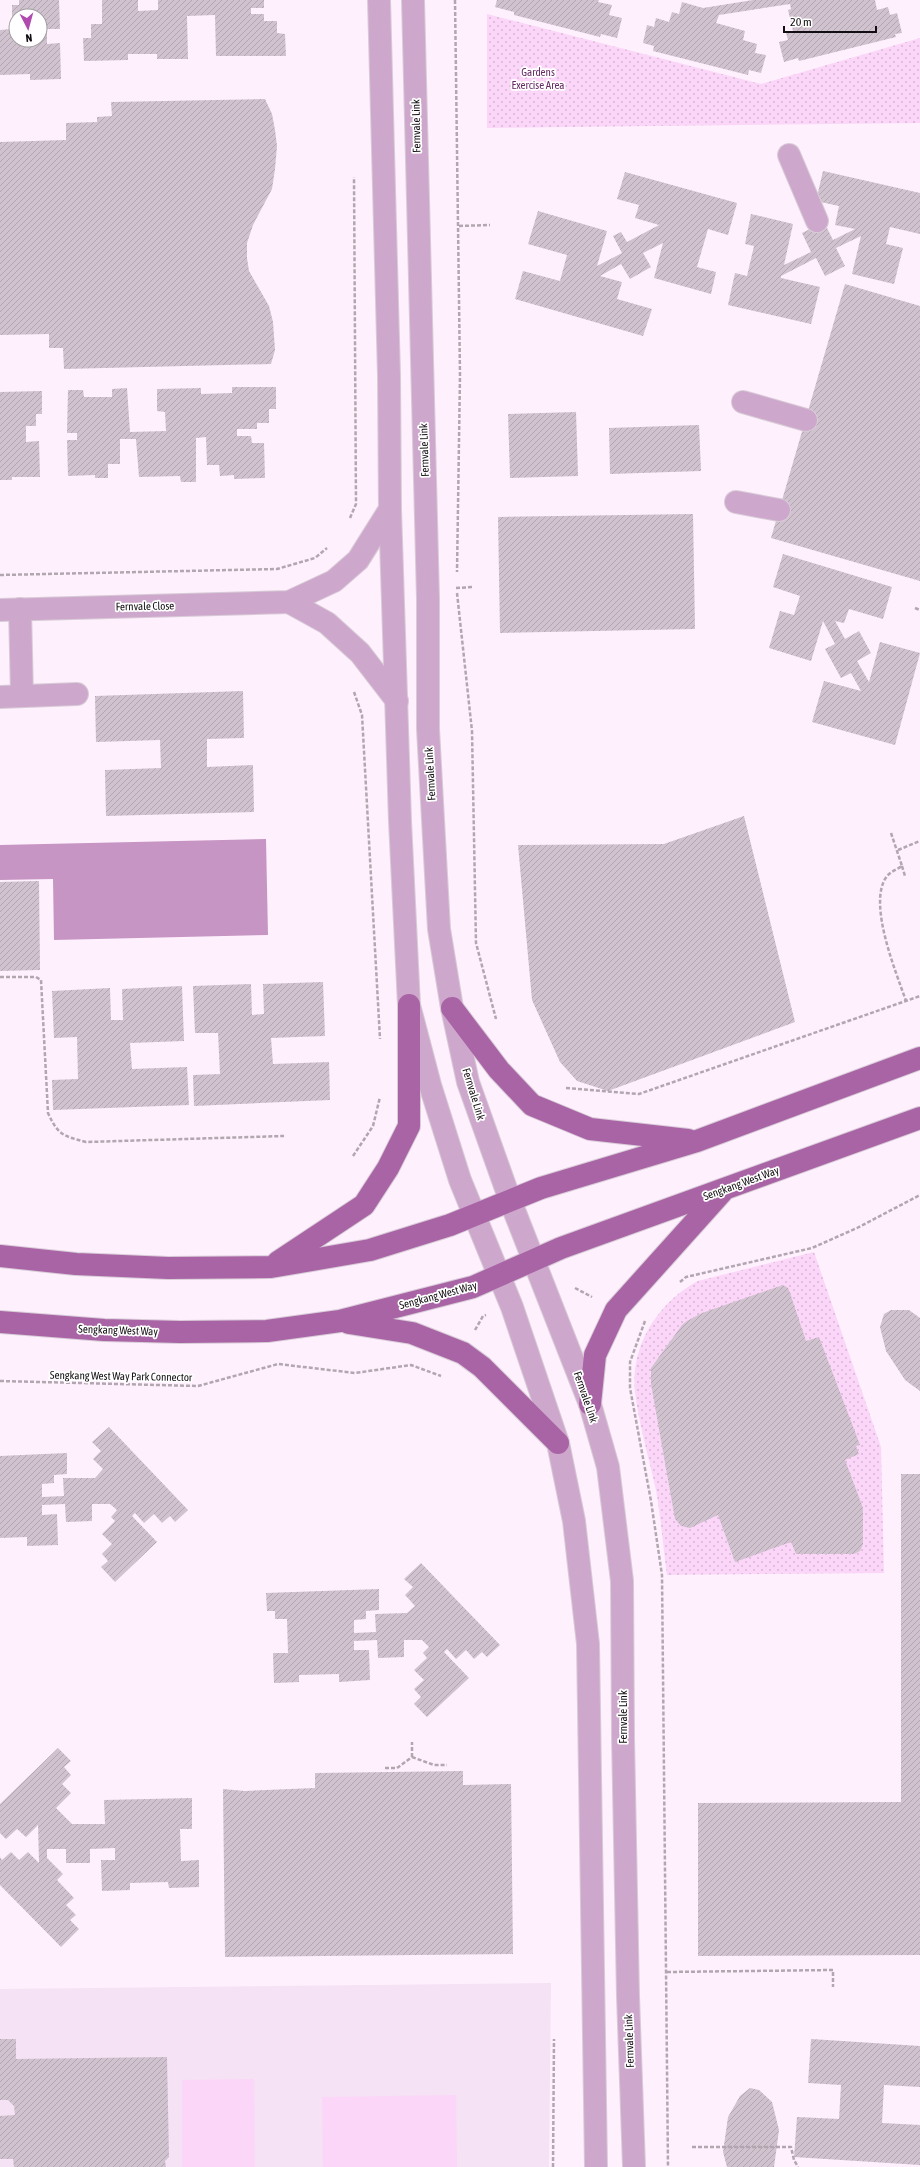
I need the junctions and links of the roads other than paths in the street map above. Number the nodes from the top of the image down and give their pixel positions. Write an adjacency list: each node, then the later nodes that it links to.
1 (379, 0): 8 (street)
2 (413, 0): 17 (street, Fernvale Link)
3 (788, 155): 4 (street)
4 (817, 221)
5 (743, 402): 6 (street)
6 (806, 420)
7 (736, 502): 9 (street)
8 (390, 509): 10 (street, Fernvale Close); 15 (street)
9 (779, 510)
10 (290, 602): 11 (street, Fernvale Close); 15 (street)
11 (10, 609): 14 (street)
12 (77, 694): 14 (street)
13 (0, 696): 14 (street)
14 (22, 696)
15 (397, 701): 16 (street)
16 (409, 1005): 23 (street); 26 (main road)
17 (452, 1008): 20 (main road); 22 (street, Fernvale Link)
18 (920, 1058): 20 (main road)
19 (920, 1118): 21 (main road, Sengkang West Way)
20 (697, 1141): 22 (main road)
21 (724, 1189): 25 (main road, Sengkang West Way); 30 (main road)
22 (510, 1200): 23 (main road); 25 (street, Fernvale Link)
23 (475, 1214): 26 (main road); 27 (street)
24 (0, 1256): 26 (main road)
25 (533, 1260): 27 (main road, Sengkang West Way); 30 (street, Fernvale Link)
26 (271, 1267)
27 (499, 1275): 28 (main road, Sengkang West Way); 31 (street)
28 (340, 1321): 29 (main road, Sengkang West Way); 31 (main road)
29 (0, 1322)
30 (590, 1404): 33 (street, Fernvale Link)
31 (558, 1443): 32 (street)
32 (596, 2167)
33 (634, 2167)

